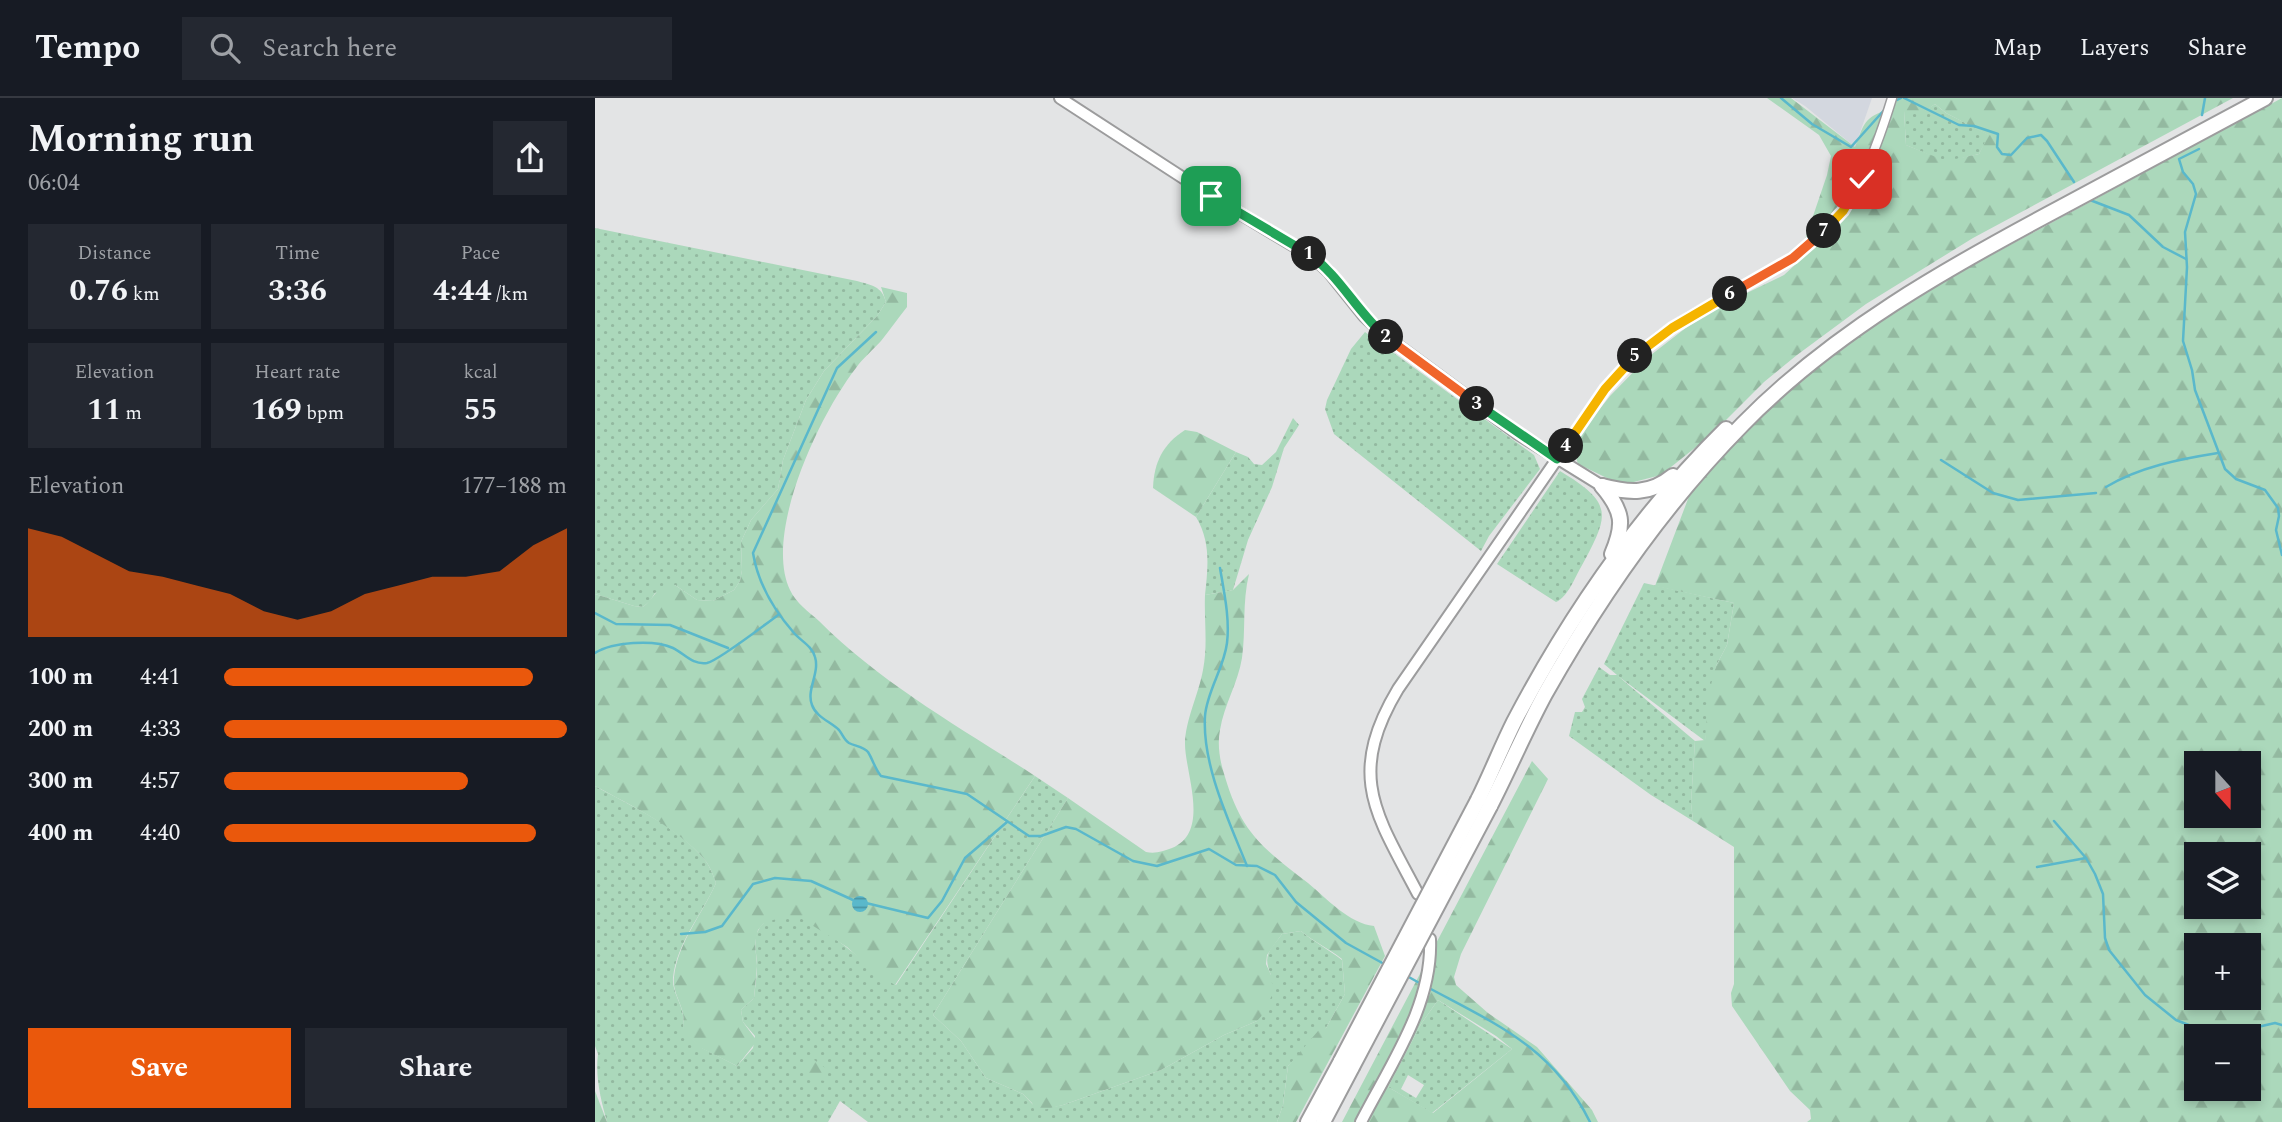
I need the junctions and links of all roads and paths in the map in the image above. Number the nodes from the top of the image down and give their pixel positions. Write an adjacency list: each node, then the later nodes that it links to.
1 (1060, 98): 6 (street)
2 (1892, 98): 6 (street)
3 (2248, 98): 5 (highway)
4 (2265, 98): 9 (highway)
5 (1705, 450): 7 (highway); 8 (highway)
6 (1557, 459): 7 (street); 10 (street)
7 (1602, 486): 8 (highway)
8 (1602, 577): 9 (highway)
9 (1484, 803): 12 (highway, bridge)
10 (1417, 894)
11 (1430, 939): 15 (street)
12 (1346, 1064): 13 (highway); 14 (highway)
13 (1308, 1122)
14 (1323, 1122)
15 (1361, 1122)

